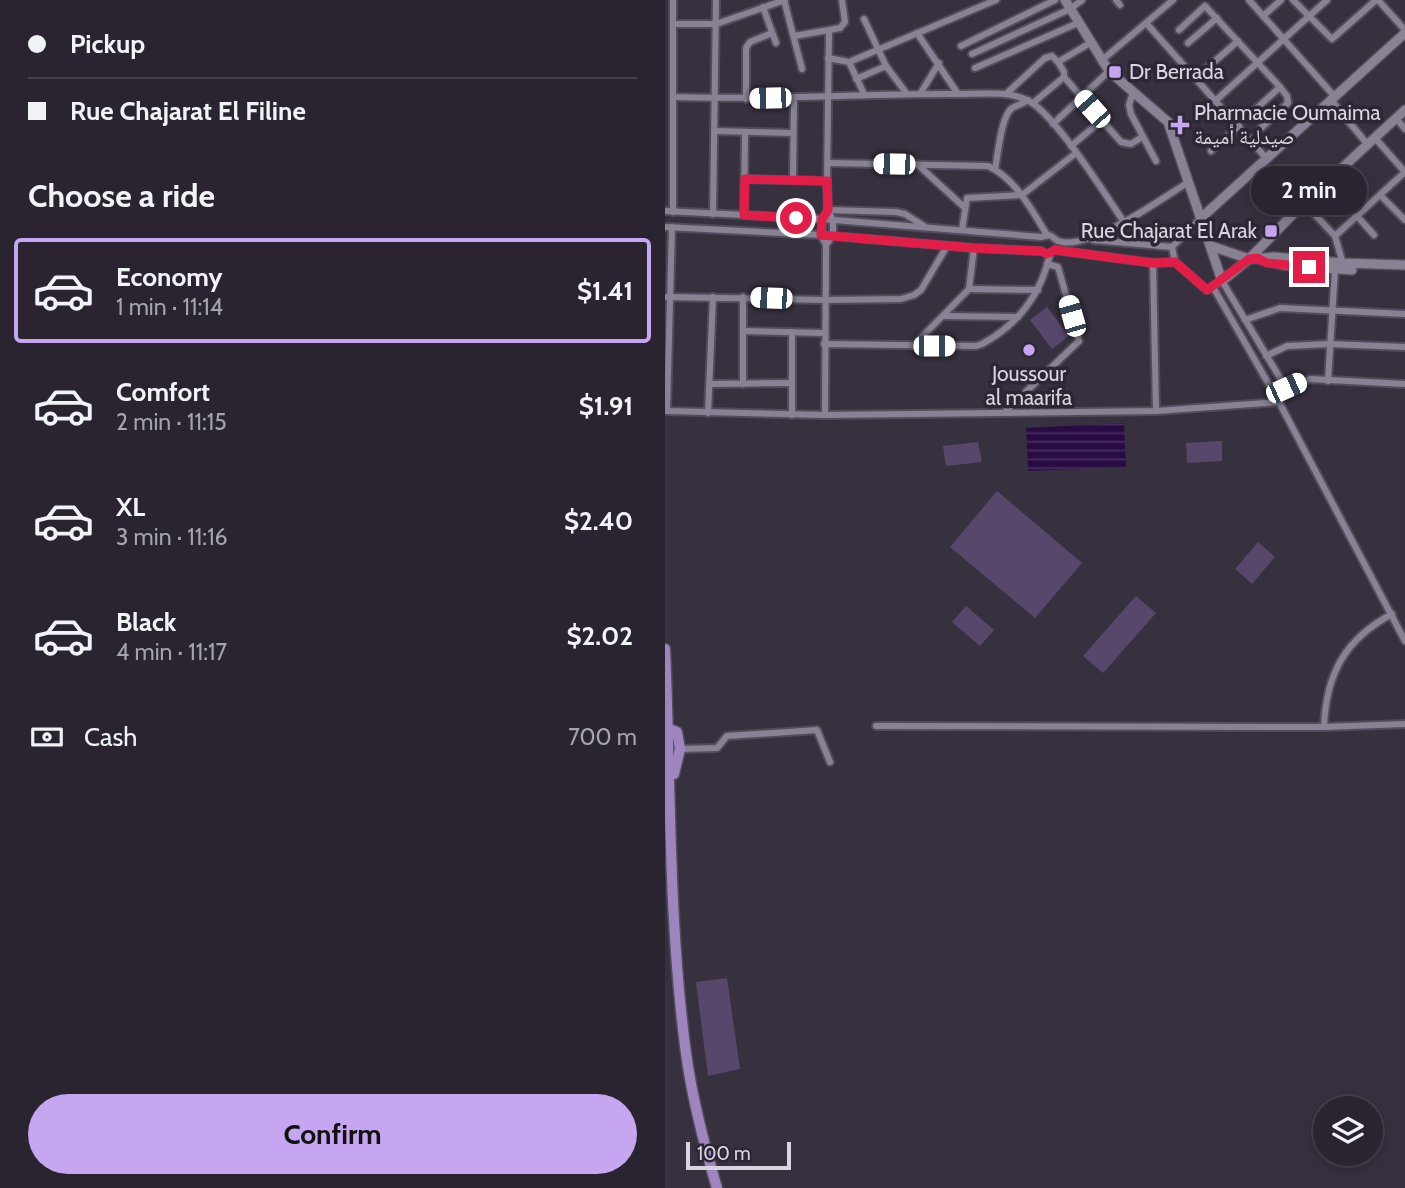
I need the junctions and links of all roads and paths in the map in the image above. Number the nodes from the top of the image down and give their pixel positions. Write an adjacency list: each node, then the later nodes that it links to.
1 (673, 0): 25 (street)
2 (716, 0): 26 (street)
3 (785, 0): 17 (street); 33 (street)
4 (842, 0): 28 (street)
5 (971, 0): 18 (street)
6 (996, 0): 18 (street)
7 (1055, 0): 39 (street)
8 (1082, 0): 16 (street)
9 (1157, 0): 19 (street)
10 (1173, 0): 19 (street)
11 (1249, 0): 20 (street)
12 (1281, 0): 20 (street)
13 (1293, 0): 21 (street)
14 (1327, 0): 21 (street)
15 (1377, 0): 21 (street); 30 (street)
16 (1067, 4): 24 (street); 41 (street)
17 (764, 7): 26 (street); 31 (street)
18 (975, 8): 32 (street)
19 (1164, 8): 27 (street)
20 (1263, 16): 34 (street)
21 (1309, 17): 34 (street)
22 (1217, 18): 29 (street); 35 (street); 38 (street)
23 (864, 19): 40 (street)
24 (1078, 23): 37 (street); 49 (street)
25 (674, 24): 26 (street); 63 (street)
26 (716, 24): 66 (street)
27 (1147, 24): 43 (street); 69 (street)
28 (829, 30): 33 (street); 42 (street)
29 (1179, 30)
30 (1405, 31): 68 (street)
31 (772, 33): 36 (street); 67 (street)
32 (917, 33): 40 (street); 45 (street)
33 (794, 36): 51 (street)
34 (1284, 39): 47 (street); 68 (street)
35 (1238, 41): 47 (street); 50 (street)
36 (776, 43)
37 (1090, 43): 43 (street); 46 (street)
38 (1188, 43)
39 (961, 46)
40 (877, 49): 44 (street); 48 (street)
41 (972, 54)
42 (828, 58): 44 (street); 62 (street)
43 (1101, 61): 52 (street)
44 (849, 62): 54 (street)
45 (939, 62): 59 (street); 60 (street)
46 (1058, 62): 53 (street); 61 (street)
47 (1257, 63): 55 (street); 69 (street)
48 (886, 66): 54 (street); 58 (street)
49 (975, 68)
50 (1207, 68)
51 (802, 69)
52 (1109, 71): 56 (street); 65 (street)
53 (1064, 77): 65 (street); 70 (street)
54 (856, 79): 57 (street)
55 (1280, 87): 72 (street); 77 (street)
56 (1133, 92): 82 (street); 96 (street)
57 (864, 94): 58 (street); 62 (street)
58 (907, 94): 59 (street)
59 (920, 94): 60 (street)
60 (958, 94): 61 (street)
61 (1006, 94): 70 (street)
62 (828, 96): 64 (street); 89 (street)
63 (674, 97): 66 (street); 103 (street)
64 (794, 98): 67 (street); 81 (street)
65 (1081, 98): 74 (street); 75 (street)
66 (716, 99): 67 (street); 79 (street)
67 (746, 99)
68 (1333, 99): 83 (street); 87 (street)
69 (1215, 101): 76 (street)
70 (1030, 102): 75 (street); 91 (street)
71 (1405, 110): 73 (street)
72 (1246, 118)
73 (1396, 118): 78 (street); 83 (street)
74 (1102, 120): 82 (street); 84 (street)
75 (1053, 124): 84 (street)
76 (1239, 126): 85 (street); 87 (street)
77 (1261, 128)
78 (1405, 129)
79 (714, 131): 80 (street); 104 (street)
80 (745, 132): 81 (street); 93 (street)
81 (793, 133): 94 (street)
82 (1142, 137): 88 (street)
83 (1371, 141): 92 (street); 99 (street)
84 (1070, 146): 86 (street)
85 (1211, 151)
86 (1076, 153): 97 (street); 111 (street)
87 (1266, 159): 107 (street)
88 (1156, 161)
89 (828, 163): 90 (street); 95 (street)
90 (917, 164): 91 (street); 101 (street)
91 (995, 169): 97 (street)
92 (1405, 172): 98 (street)
93 (745, 179): 94 (street); 105 (street)
94 (793, 180): 95 (street)
95 (827, 181): 102 (street)
96 (1187, 183): 107 (street); 111 (street)
97 (1021, 195): 101 (street); 118 (street)
98 (1381, 196): 106 (street); 110 (street)
99 (1304, 203): 119 (street); 128 (street)
100 (1348, 206): 106 (street)
101 (964, 207): 114 (street)
102 (828, 210): 108 (street); 109 (street); 113 (street)
103 (669, 212): 104 (street)
104 (713, 214): 105 (street)
105 (744, 215): 108 (street)
106 (1356, 216): 116 (street); 119 (street)
107 (1201, 218): 123 (street); 124 (street)
108 (822, 219): 109 (street); 115 (street)
109 (833, 220): 113 (street); 117 (street)
110 (1405, 220)
111 (1124, 222): 120 (street)
112 (669, 227): 115 (street); 139 (street)
113 (927, 227): 114 (street)
114 (962, 230): 118 (street)
115 (821, 235): 117 (street); 121 (street)
116 (1374, 235)
117 (832, 236): 121 (street); 122 (street)
118 (1044, 236): 126 (street); 127 (street)
119 (1335, 236): 133 (street)
120 (1087, 240): 124 (street); 126 (street)
121 (826, 245): 142 (street)
122 (947, 246): 125 (street); 142 (street)
123 (1211, 246): 128 (street); 135 (street)
124 (1172, 247): 129 (street)
125 (974, 248): 127 (street); 137 (street)
126 (1055, 248): 127 (street); 130 (street); 131 (street)
127 (1041, 251)
128 (1253, 259): 133 (street); 135 (street)
129 (1175, 262): 130 (street); 136 (street)
130 (1153, 263): 165 (street)
131 (1047, 264): 138 (street); 164 (street)
132 (1405, 265): 133 (street)
133 (1340, 267): 134 (street); 143 (street)
134 (1405, 271)
135 (1222, 281): 136 (street); 147 (street)
136 (1213, 287): 162 (street)
137 (969, 289): 138 (street); 145 (street)
138 (1038, 290): 146 (street)
139 (667, 297): 140 (street); 163 (street)
140 (713, 297): 141 (street); 158 (street)
141 (743, 297): 142 (street); 148 (street)
142 (825, 300): 150 (street)
143 (1332, 310): 144 (street); 147 (street); 152 (street)
144 (1405, 314)
145 (943, 316): 146 (street); 153 (street)
146 (1020, 317): 153 (street)
147 (1245, 320): 155 (street)
148 (743, 331): 149 (street); 159 (street)
149 (792, 332): 150 (street); 157 (street)
150 (824, 332): 151 (street)
151 (824, 344): 153 (street); 168 (street)
152 (1329, 344): 154 (street); 155 (street); 156 (street)
153 (913, 346)
154 (1405, 347)
155 (1266, 356): 161 (street)
156 (1328, 381): 160 (street); 161 (street)
157 (792, 383): 159 (street); 167 (street)
158 (710, 384): 159 (street); 166 (street)
159 (743, 384)
160 (1405, 384)
161 (1286, 388): 162 (street)
162 (1279, 402): 165 (street); 169 (street)
163 (666, 411): 166 (street)
164 (1006, 411): 165 (street); 168 (street)
165 (1156, 411)
166 (708, 413): 167 (street)
167 (792, 415): 168 (street)
168 (824, 415)
169 (1392, 614): 170 (street); 174 (street)
170 (1405, 641)
171 (665, 649): 175 (main road)
172 (1405, 724): 174 (street)
173 (876, 726): 174 (street)
174 (1324, 727)
175 (667, 729): 176 (main road); 178 (main road)
176 (680, 749): 177 (street); 178 (main road)
177 (830, 762)
178 (668, 787): 179 (main road)
179 (717, 1188)

